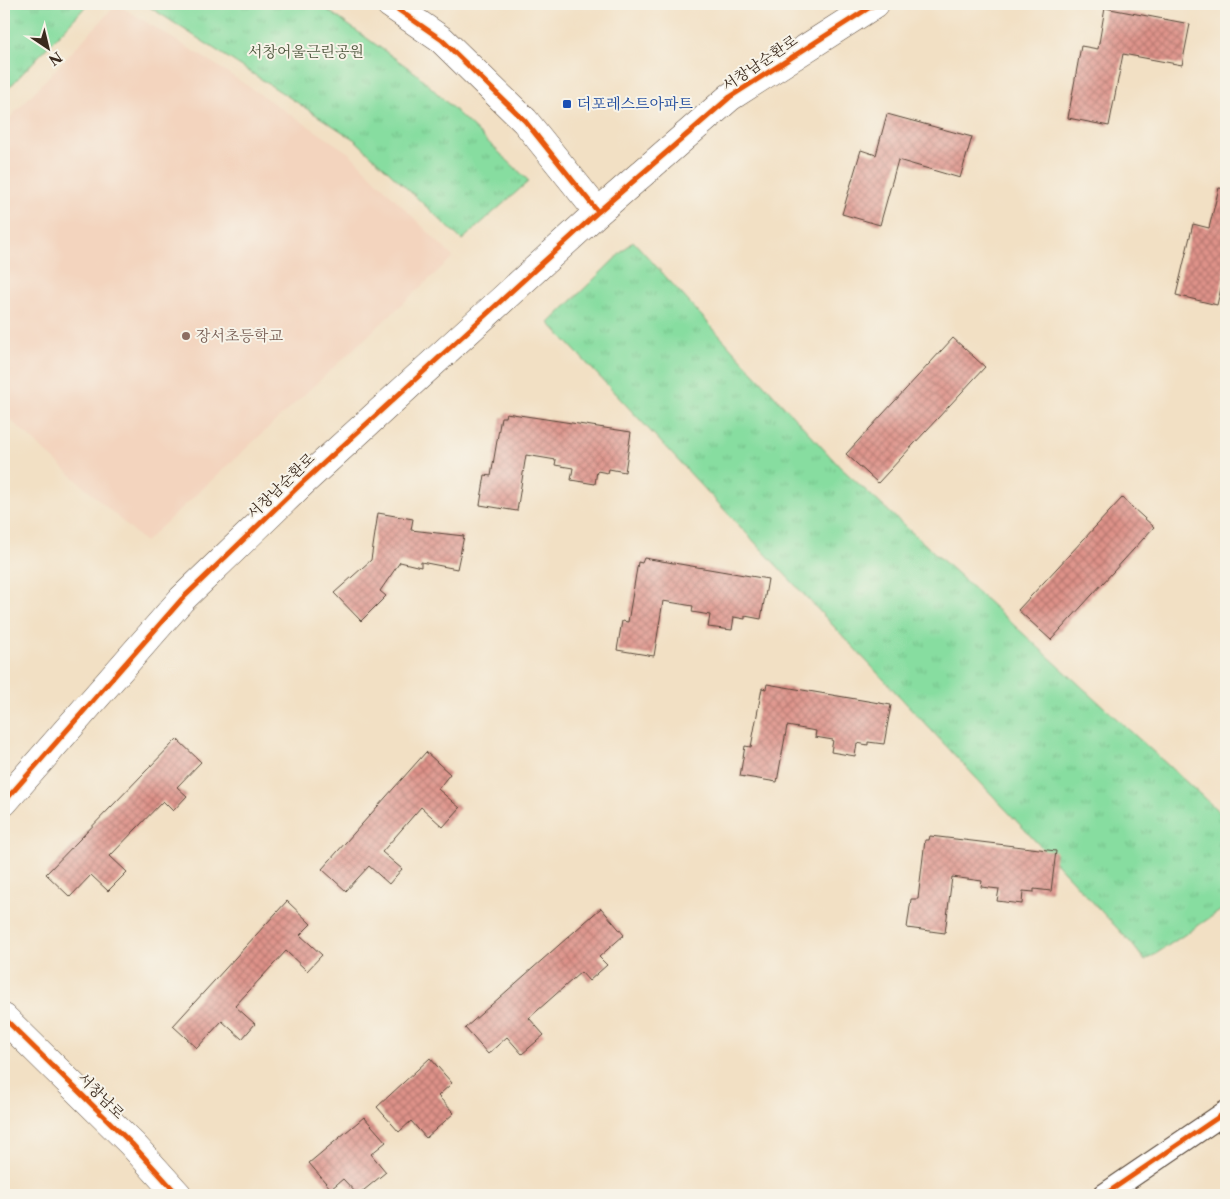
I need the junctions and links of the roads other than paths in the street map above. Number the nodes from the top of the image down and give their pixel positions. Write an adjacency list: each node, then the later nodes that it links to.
1 (390, 4): 3 (street)
2 (875, 4): 3 (street, 서창남순환로)
3 (598, 212): 4 (street, 서창남순환로)
4 (4, 802)
5 (4, 1018): 7 (street, 서창남로)
6 (1226, 1112): 8 (street)
7 (178, 1195)
8 (1104, 1195)

